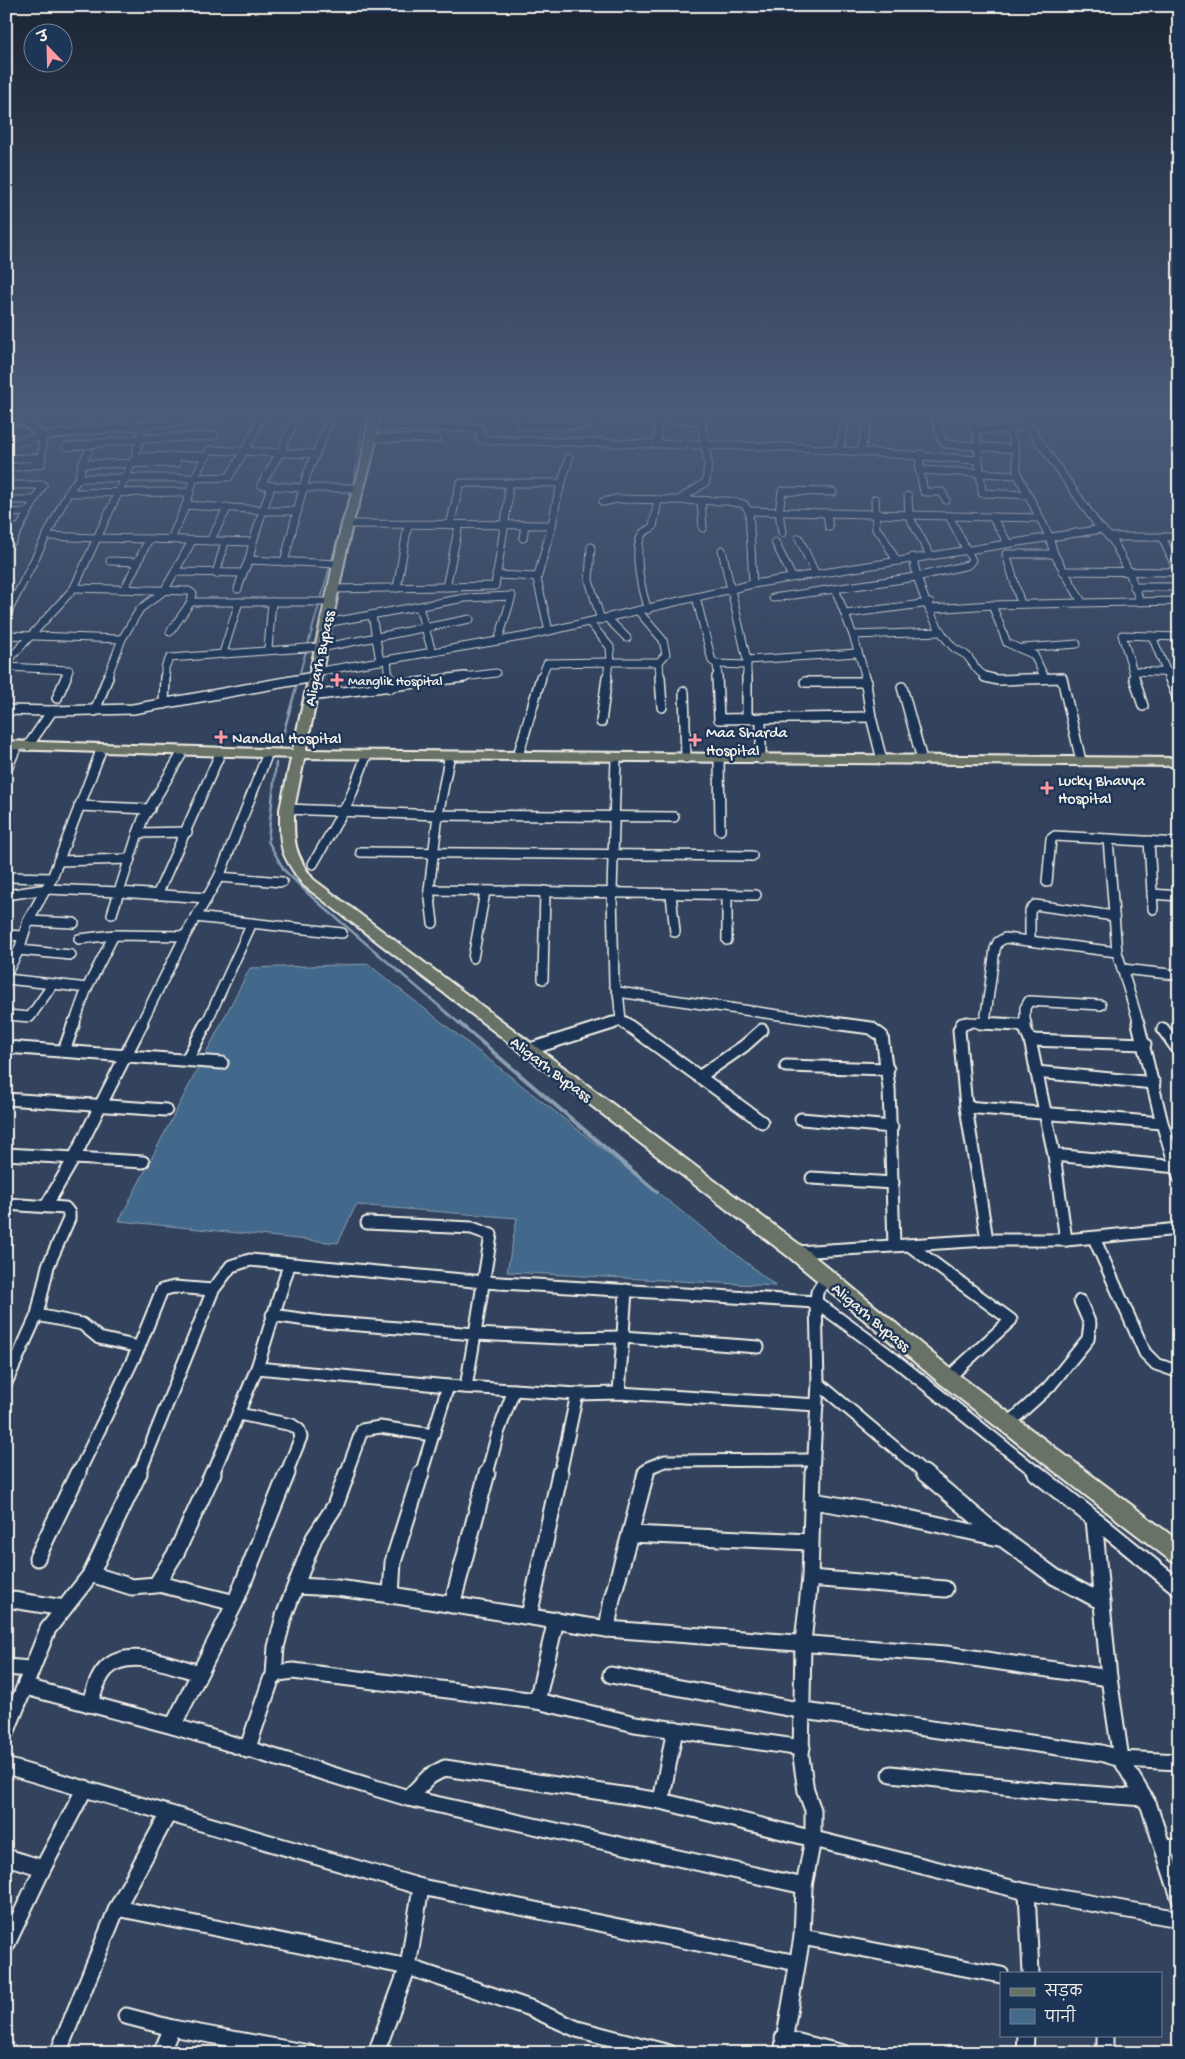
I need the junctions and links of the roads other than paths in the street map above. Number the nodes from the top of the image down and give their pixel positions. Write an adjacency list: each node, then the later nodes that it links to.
1 (29, 508): 22 (street)
2 (61, 508): 45 (street)
3 (110, 508): 50 (street)
4 (185, 508): 54 (street)
5 (227, 508): 56 (street)
6 (241, 508): 20 (street)
7 (299, 508): 23 (street)
8 (350, 508): 32 (main road, Aligarh Bypass)
9 (454, 508): 35 (street)
10 (506, 508): 34 (street)
11 (555, 508): 38 (street)
12 (657, 508): 115 (street)
13 (702, 508): 42 (street)
14 (747, 508): 21 (street)
15 (780, 508): 24 (street)
16 (875, 508): 27 (street)
17 (909, 508): 28 (street)
18 (1034, 508): 31 (street)
19 (1088, 508): 43 (street)
20 (263, 510): 23 (street); 59 (street)
21 (749, 511): 24 (street); 88 (street)
22 (27, 512): 25 (street); 41 (street)
23 (298, 512): 75 (street)
24 (780, 512): 26 (street); 44 (street)
25 (6, 513)
26 (826, 514): 27 (street); 39 (street)
27 (875, 515): 28 (street); 72 (street)
28 (910, 516): 29 (street); 69 (street)
29 (949, 516): 30 (street); 63 (street)
30 (992, 517): 31 (street); 61 (street)
31 (1039, 518): 46 (street)
32 (347, 524): 33 (street); 76 (main road, Aligarh Bypass)
33 (408, 524): 35 (street); 94 (street)
34 (505, 524): 36 (street); 37 (street); 84 (street)
35 (450, 525): 36 (street)
36 (458, 525): 89 (street)
37 (524, 525): 38 (street); 51 (street)
38 (552, 525): 85 (street)
39 (829, 527)
40 (6, 528): 41 (street)
41 (19, 528): 57 (street)
42 (703, 528)
43 (1102, 529): 46 (street); 47 (street)
44 (782, 533)
45 (48, 536): 50 (street); 101 (street)
46 (1049, 536): 61 (street); 66 (street)
47 (1109, 537): 48 (street); 80 (street)
48 (1162, 537): 49 (street); 67 (street)
49 (1179, 537)
50 (97, 538): 53 (street); 92 (street)
51 (523, 538)
52 (799, 538): 82 (street)
53 (149, 539): 54 (street); 74 (street)
54 (172, 539): 55 (street)
55 (192, 541): 56 (street); 79 (street)
56 (210, 541): 58 (street)
57 (6, 542)
58 (225, 542): 59 (street); 83 (street)
59 (253, 542): 71 (street)
60 (775, 542): 86 (street)
61 (1005, 543): 63 (street); 65 (street)
62 (591, 547): 121 (street)
63 (965, 549): 69 (street); 87 (street)
64 (722, 550): 95 (street)
65 (1006, 554): 66 (street); 111 (street)
66 (1054, 554): 77 (street)
67 (1168, 554): 68 (street); 78 (street)
68 (1179, 554)
69 (930, 555): 70 (street)
70 (913, 558): 72 (street); 87 (street)
71 (249, 560): 75 (street); 81 (street)
72 (896, 560): 82 (street)
73 (110, 561): 74 (street)
74 (138, 562): 93 (street)
75 (284, 562): 76 (street)
76 (334, 564): 97 (main road, Aligarh Bypass)
77 (1063, 571): 80 (street); 110 (street)
78 (1178, 571): 80 (street)
79 (176, 572): 83 (street); 99 (street)
80 (1130, 572): 90 (street)
81 (243, 573): 83 (street); 96 (street)
82 (815, 573): 86 (street)
83 (216, 574)
84 (496, 575): 85 (street); 89 (street)
85 (537, 577): 125 (street)
86 (792, 577): 88 (street)
87 (916, 577): 98 (street); 113 (street)
88 (753, 584): 95 (street)
89 (446, 587): 94 (street)
90 (1134, 587): 91 (street); 104 (street)
91 (1179, 587)
92 (74, 588): 93 (street); 131 (street)
93 (125, 588): 99 (street)
94 (397, 588): 97 (street)
95 (731, 588): 102 (street); 147 (street)
96 (238, 589)
97 (333, 589): 109 (main road, Aligarh Bypass)
98 (835, 589): 103 (street); 117 (street)
99 (164, 591): 106 (street); 135 (street)
100 (6, 594): 101 (street)
101 (18, 594): 119 (street)
102 (696, 597): 115 (street); 149 (street)
103 (773, 598)
104 (1140, 601): 105 (street); 110 (street)
105 (1179, 601)
106 (191, 602): 107 (street); 126 (street)
107 (239, 602): 108 (street); 141 (street)
108 (272, 602): 109 (street); 140 (street)
109 (328, 602): 122 (main road, Aligarh Bypass)
110 (1082, 602): 111 (street)
111 (1022, 604): 112 (street)
112 (992, 605): 113 (street); 139 (street)
113 (930, 606): 117 (street); 127 (street)
114 (419, 607): 118 (street); 124 (street); 136 (street)
115 (648, 610): 116 (street)
116 (639, 612): 121 (street); 146 (street)
117 (844, 614): 129 (street)
118 (372, 615): 122 (street); 132 (street)
119 (6, 616)
120 (470, 619): 124 (street)
121 (605, 620): 123 (street); 134 (street)
122 (326, 623): 138 (main road, Aligarh Bypass)
123 (590, 623): 125 (street); 145 (street)
124 (426, 628): 132 (street); 142 (street)
125 (549, 630): 136 (street)
126 (170, 632)
127 (941, 632): 129 (street); 156 (street)
128 (6, 635): 131 (street)
129 (853, 635): 143 (street)
130 (1152, 636): 133 (street); 151 (street); 153 (street)
131 (30, 637): 135 (street); 148 (street)
132 (376, 637): 138 (street); 144 (street)
133 (1179, 637)
134 (627, 638)
135 (122, 639): 170 (street)
136 (498, 641): 142 (street)
137 (1077, 644): 139 (street)
138 (318, 648): 140 (street); 155 (main road, Aligarh Bypass)
139 (1022, 648): 156 (street)
140 (268, 649): 141 (street)
141 (224, 652): 165 (street)
142 (432, 652): 144 (street)
143 (857, 653): 147 (street); 158 (street)
144 (383, 661): 155 (street); 160 (street)
145 (610, 662): 146 (street); 174 (street); 181 (street)
146 (658, 662): 167 (street)
147 (747, 662): 149 (street); 173 (street)
148 (6, 663)
149 (717, 664): 173 (street)
150 (6, 667): 163 (street)
151 (1133, 671): 153 (street); 166 (street)
152 (496, 673): 160 (street)
153 (1167, 673): 154 (street); 164 (street)
154 (1179, 673)
155 (314, 675): 162 (main road, Aligarh Bypass); 165 (street)
156 (1045, 678): 192 (street)
157 (804, 682): 158 (street)
158 (866, 682): 171 (street)
159 (902, 687): 191 (street)
160 (390, 688): 162 (street)
161 (684, 692): 185 (street)
162 (310, 696): 180 (main road, Aligarh Bypass)
163 (56, 698)
164 (1179, 701)
165 (164, 704): 170 (street)
166 (1143, 706)
167 (662, 707)
168 (6, 710): 169 (street)
169 (52, 711): 170 (street); 175 (street)
170 (95, 711)
171 (871, 717): 172 (street); 190 (street)
172 (761, 718): 173 (street); 189 (street)
173 (748, 719)
174 (601, 722)
175 (14, 748): 176 (main road); 194 (street)
176 (82, 750): 177 (main road); 180 (main road)
177 (100, 753): 178 (main road); 195 (street)
178 (181, 755): 179 (main road); 196 (street)
179 (218, 756): 182 (main road); 203 (street)
180 (296, 756): 181 (main road); 182 (main road); 186 (main road); 197 (main road, Aligarh Bypass)
181 (518, 756): 183 (main road)
182 (266, 758): 216 (street)
183 (583, 758): 184 (main road); 187 (main road)
184 (616, 758): 185 (main road); 200 (street)
185 (686, 758): 188 (main road)
186 (365, 759): 187 (main road); 198 (street)
187 (449, 759): 199 (street)
188 (718, 759): 189 (main road); 202 (street)
189 (761, 759): 190 (main road)
190 (882, 760): 191 (main road)
191 (922, 760): 192 (main road)
192 (1082, 761): 193 (main road)
193 (1179, 762)
194 (6, 771)
195 (79, 806): 196 (street); 213 (street)
196 (150, 809): 204 (street)
197 (287, 809): 198 (street); 272 (main road, Aligarh Bypass)
198 (346, 811): 199 (street); 214 (street)
199 (438, 814): 200 (street); 208 (street)
200 (615, 815): 201 (street); 210 (street)
201 (674, 817)
202 (720, 830)
203 (187, 832): 204 (street); 226 (street)
204 (138, 833): 212 (street)
205 (1108, 839): 206 (street); 219 (street); 236 (street)
206 (1149, 841): 207 (street); 228 (street)
207 (1179, 843)
208 (434, 851): 209 (street); 210 (street); 221 (street)
209 (361, 852)
210 (613, 855): 211 (street); 225 (street)
211 (752, 856)
212 (130, 859): 213 (street); 223 (street)
213 (58, 861): 217 (street)
214 (312, 864)
215 (6, 877): 217 (street)
216 (219, 877): 218 (street); 233 (street)
217 (52, 878): 220 (street)
218 (282, 882)
219 (1047, 882)
220 (47, 889): 223 (street); 229 (street); 238 (street)
221 (429, 890): 224 (street); 241 (street)
222 (545, 891): 224 (street); 225 (street); 258 (street)
223 (119, 892): 226 (street); 235 (street)
224 (485, 892): 254 (street)
225 (612, 892): 227 (street); 261 (street)
226 (158, 893): 233 (street)
227 (670, 894): 230 (street); 243 (street)
228 (1152, 894): 232 (street); 234 (street)
229 (6, 895)
230 (727, 895): 231 (street); 249 (street)
231 (756, 895)
232 (1179, 896)
233 (207, 898): 237 (street)
234 (1153, 908)
235 (112, 914)
236 (1114, 916): 250 (street); 252 (street)
237 (195, 918): 240 (street); 247 (street)
238 (28, 921): 239 (street); 246 (street)
239 (74, 923)
240 (252, 923): 242 (street); 276 (street)
241 (433, 923)
242 (342, 932)
243 (675, 932)
244 (6, 935): 246 (street)
245 (114, 935): 247 (street); 248 (street); 260 (street)
246 (22, 936): 251 (street)
247 (185, 936): 275 (street)
248 (79, 939)
249 (727, 940)
250 (1030, 940): 252 (street); 265 (street)
251 (19, 950): 253 (street); 256 (street)
252 (1117, 952): 255 (street)
253 (71, 955)
254 (473, 958)
255 (1122, 970): 257 (street); 270 (street)
256 (7, 974): 259 (street)
257 (1179, 975)
258 (543, 979)
259 (53, 984): 260 (street); 263 (street)
260 (87, 988): 273 (street)
261 (618, 992): 264 (street); 279 (street)
262 (1101, 1005): 266 (street)
263 (6, 1016)
264 (621, 1020): 272 (street); 281 (street)
265 (985, 1022): 266 (street); 285 (street)
266 (1025, 1028): 269 (street)
267 (1163, 1029): 274 (street)
268 (762, 1030): 281 (street)
269 (1030, 1040): 270 (street); 280 (street)
270 (1145, 1044): 282 (street)
271 (6, 1047): 273 (street)
272 (527, 1050): 308 (main road, Aligarh Bypass)
273 (64, 1051): 275 (street)
274 (1179, 1051)
275 (125, 1056): 276 (street); 284 (street)
276 (187, 1060): 277 (street)
277 (222, 1063)
278 (786, 1066): 279 (street)
279 (888, 1069): 291 (street)
280 (1036, 1072): 282 (street); 287 (street)
281 (699, 1077): 289 (street)
282 (1154, 1083): 290 (street)
283 (6, 1099): 284 (street)
284 (100, 1105): 286 (street); 294 (street)
285 (966, 1107): 287 (street); 304 (street)
286 (166, 1110)
287 (1045, 1113): 290 (street); 293 (street)
288 (801, 1119): 291 (street)
289 (762, 1122)
290 (1162, 1123): 296 (street)
291 (892, 1127): 298 (street)
292 (6, 1154): 294 (street)
293 (1054, 1155): 296 (street); 305 (street)
294 (74, 1158): 295 (street); 300 (street)
295 (143, 1162)
296 (1178, 1172)
297 (812, 1178): 298 (street)
298 (893, 1183): 306 (street)
299 (6, 1204): 300 (street)
300 (46, 1206): 315 (street)
301 (367, 1223): 310 (street)
302 (1179, 1229): 303 (street)
303 (1094, 1238): 305 (street); 322 (street)
304 (987, 1240): 305 (street); 307 (street)
305 (1066, 1240)
306 (894, 1245): 307 (street); 308 (street)
307 (909, 1245): 323 (street)
308 (796, 1252): 311 (main road, Aligarh Bypass)
309 (289, 1265): 310 (street); 312 (street); 316 (street)
310 (484, 1282): 313 (street); 317 (street)
311 (821, 1289): 313 (street); 323 (main road, Aligarh Bypass); 325 (street); 337 (street)
312 (213, 1290): 319 (street); 343 (street)
313 (626, 1290): 318 (street)
314 (1080, 1301): 333 (street)
315 (37, 1315): 319 (street); 324 (street)
316 (272, 1315): 317 (street); 321 (street)
317 (475, 1334): 318 (street); 327 (street)
318 (623, 1337): 320 (street); 329 (street)
319 (139, 1347): 342 (street)
320 (758, 1347)
321 (257, 1368): 326 (street); 332 (street)
322 (1179, 1372)
323 (948, 1378): 333 (main road, Aligarh Bypass)
324 (6, 1383)
325 (818, 1383): 331 (street); 339 (street)
326 (448, 1386): 327 (street); 334 (street)
327 (466, 1387): 328 (street)
328 (514, 1390): 330 (street); 353 (street)
329 (619, 1393): 330 (street); 331 (street)
330 (577, 1394): 355 (street)
331 (817, 1405): 335 (street)
332 (239, 1414): 345 (street); 352 (street)
333 (1008, 1424): 341 (main road, Aligarh Bypass)
334 (433, 1435): 346 (street); 349 (street)
335 (813, 1460): 336 (street); 338 (street)
336 (813, 1502): 339 (street); 340 (street)
337 (1094, 1519): 347 (street); 351 (street)
338 (630, 1534): 340 (street); 357 (street)
339 (1002, 1539): 351 (street)
340 (810, 1542): 344 (street)
341 (1178, 1551)
342 (37, 1558)
343 (91, 1574): 345 (street); 354 (street)
344 (810, 1578): 348 (street); 358 (street)
345 (159, 1584): 352 (street)
346 (296, 1586): 349 (street); 363 (street)
347 (1179, 1588)
348 (945, 1589)
349 (392, 1595): 353 (street)
350 (6, 1600): 354 (street)
351 (1102, 1602): 364 (street)
352 (235, 1603): 361 (street)
353 (452, 1605): 355 (street)
354 (64, 1608): 360 (street)
355 (529, 1616): 356 (street)
356 (556, 1620): 357 (street); 366 (street)
357 (608, 1629): 358 (street)
358 (803, 1642): 364 (street); 368 (street)
359 (6, 1667): 360 (street)
360 (30, 1669): 365 (street)
361 (199, 1673): 367 (street); 369 (street)
362 (611, 1675): 368 (street)
363 (274, 1676): 366 (street); 373 (street)
364 (1110, 1678): 374 (street)
365 (26, 1687): 367 (street); 371 (street)
366 (537, 1701): 370 (street)
367 (90, 1704): 369 (street)
368 (804, 1711): 372 (street); 374 (street)
369 (173, 1726): 373 (street)
370 (675, 1729): 372 (street); 381 (street)
371 (6, 1733)
372 (802, 1748): 383 (street)
373 (247, 1750): 379 (street)
374 (1121, 1759): 375 (street); 380 (street)
375 (1179, 1762)
376 (6, 1766): 378 (street)
377 (891, 1774): 380 (street)
378 (85, 1788): 382 (street); 387 (street)
379 (408, 1798): 381 (street); 388 (street)
380 (1144, 1798): 385 (street)
381 (662, 1802): 383 (street)
382 (168, 1814): 389 (street); 392 (street)
383 (813, 1839): 388 (street); 390 (street)
384 (1179, 1847): 385 (street)
385 (1163, 1848): 391 (street)
386 (6, 1857): 387 (street)
387 (44, 1868): 395 (street)
388 (804, 1886): 394 (street)
389 (421, 1887): 396 (street); 397 (street)
390 (1027, 1892): 393 (street); 398 (street)
391 (1179, 1897)
392 (117, 1908): 397 (street); 405 (street)
393 (1179, 1919)
394 (802, 1937): 396 (street); 399 (street)
395 (6, 1946)
396 (797, 1963): 404 (street)
397 (408, 1967): 408 (street); 409 (street)
398 (1031, 1972)
399 (1000, 1975)
400 (126, 2016): 401 (street)
401 (172, 2028): 406 (street); 407 (street)
402 (1026, 2036): 411 (street)
403 (1105, 2036): 412 (street)
404 (783, 2045): 410 (street)
405 (58, 2053)
406 (161, 2053)
407 (309, 2053)
408 (376, 2053)
409 (670, 2053)
410 (843, 2053)
411 (1025, 2053)
412 (1105, 2053)

